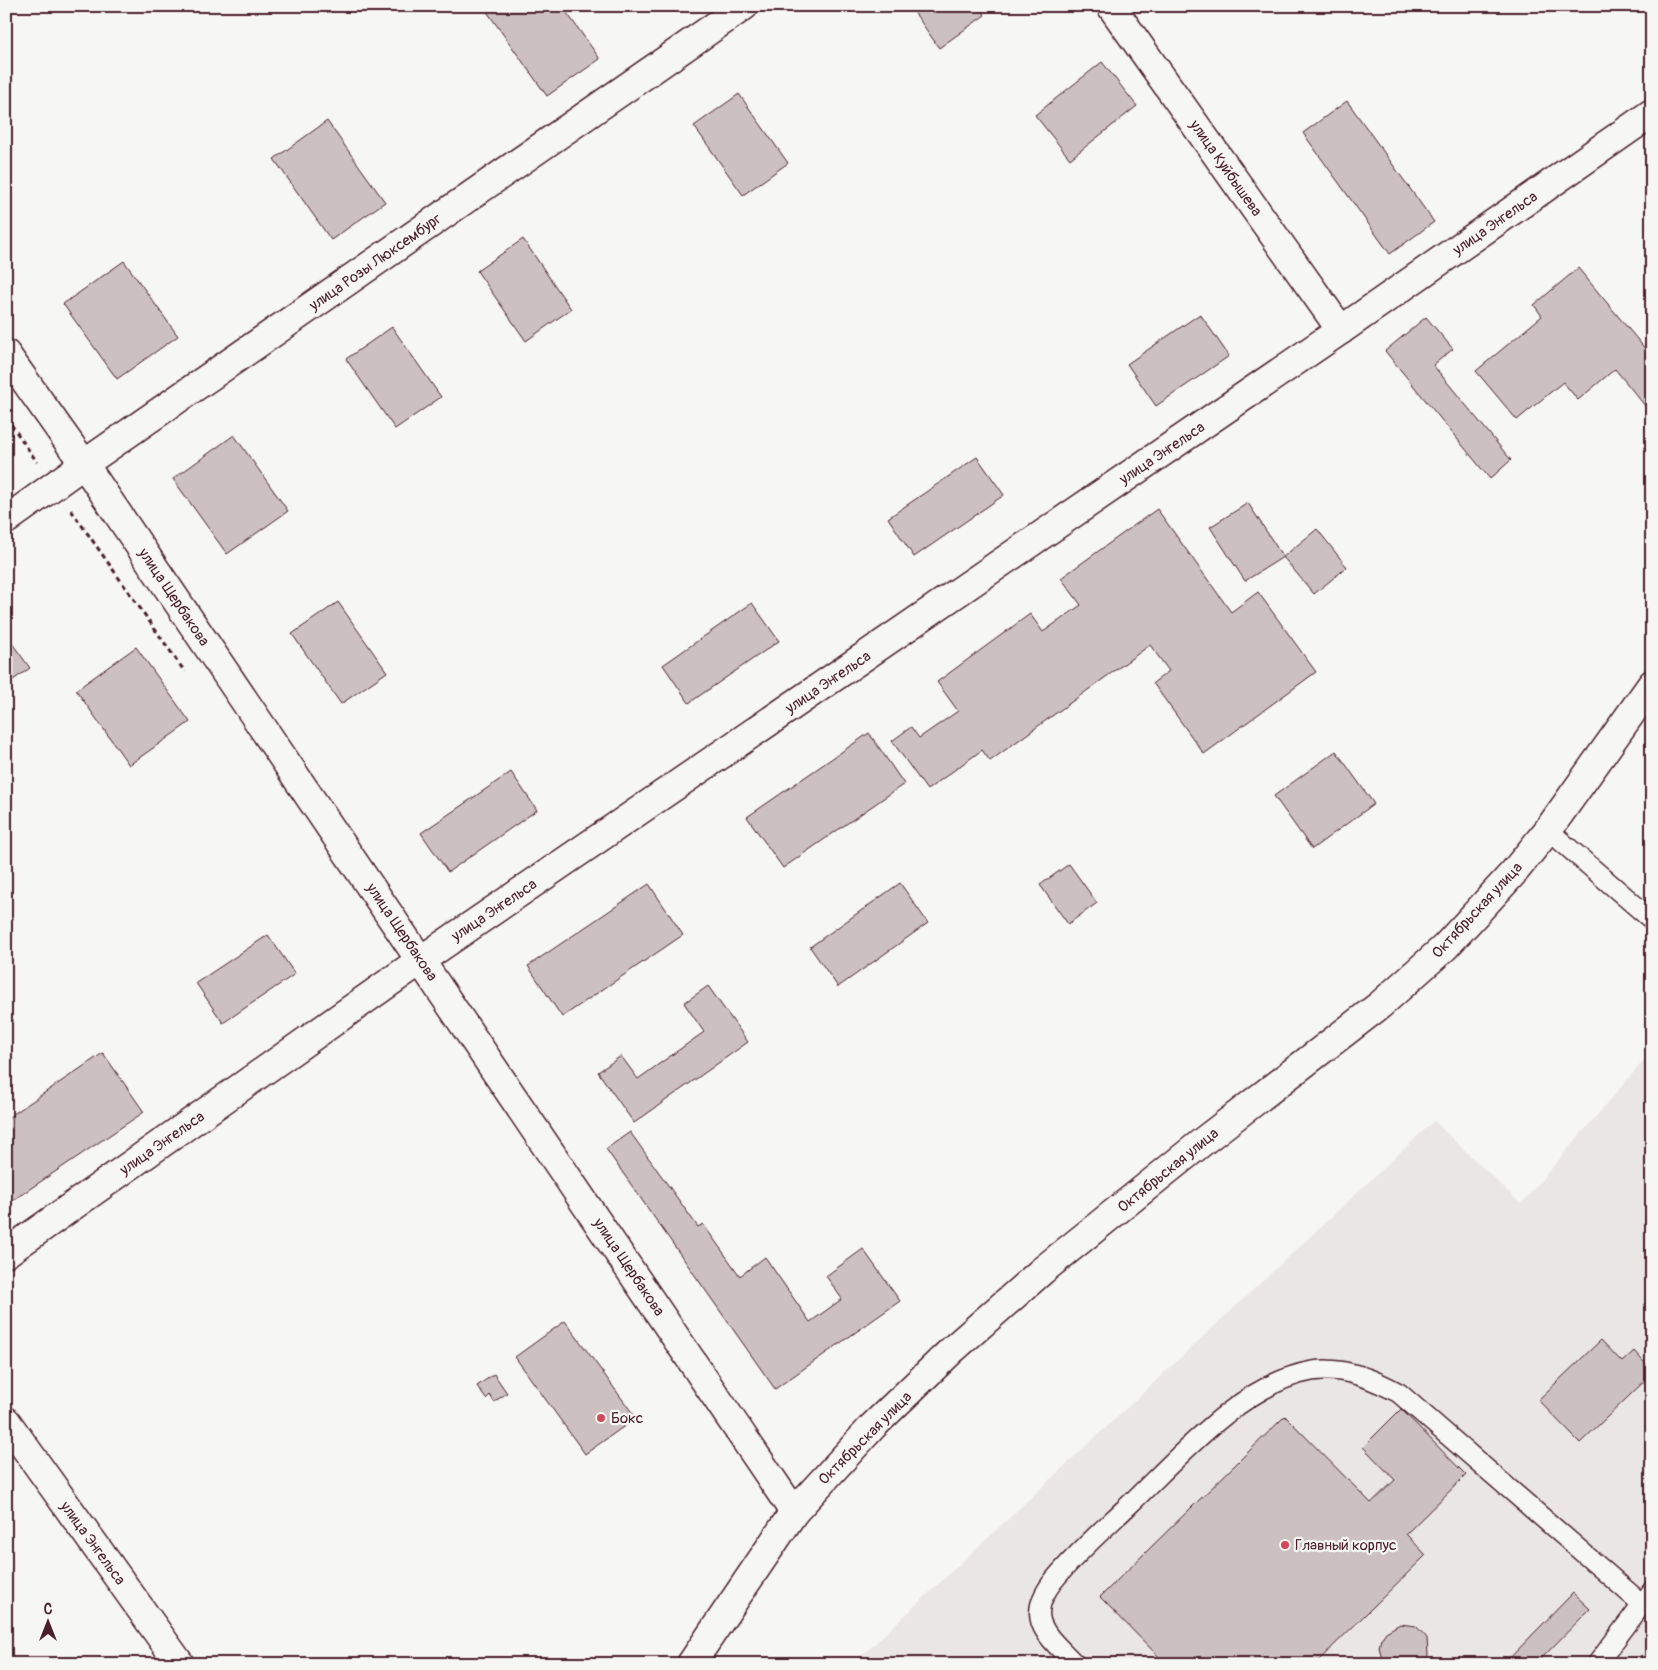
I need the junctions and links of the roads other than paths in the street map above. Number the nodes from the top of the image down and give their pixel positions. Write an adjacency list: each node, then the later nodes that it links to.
1 (744, 6): 6 (street, улица Розы Люксембург)
2 (1110, 6): 4 (street, улица Куйбышева)
3 (1652, 113): 4 (street, улица Энгельса)
4 (1341, 330): 11 (street, улица Энгельса)
5 (6, 354): 6 (street, улица Щербакова)
6 (84, 464): 7 (street, улица Розы Люксембург); 11 (street, улица Щербакова)
7 (6, 520)
8 (1652, 684): 9 (street, Октябрьская улица)
9 (1548, 830): 10 (lane); 14 (street, Октябрьская улица)
10 (1652, 920)
11 (421, 960): 12 (street, улица Энгельса); 14 (street, улица Щербакова)
12 (6, 1253)
13 (6, 1421): 16 (street, улица Энгельса)
14 (794, 1512): 17 (street, Октябрьская улица)
15 (1647, 1598): 18 (lane); 19 (lane)
16 (180, 1664)
17 (691, 1664)
18 (1075, 1664)
19 (1597, 1664)

